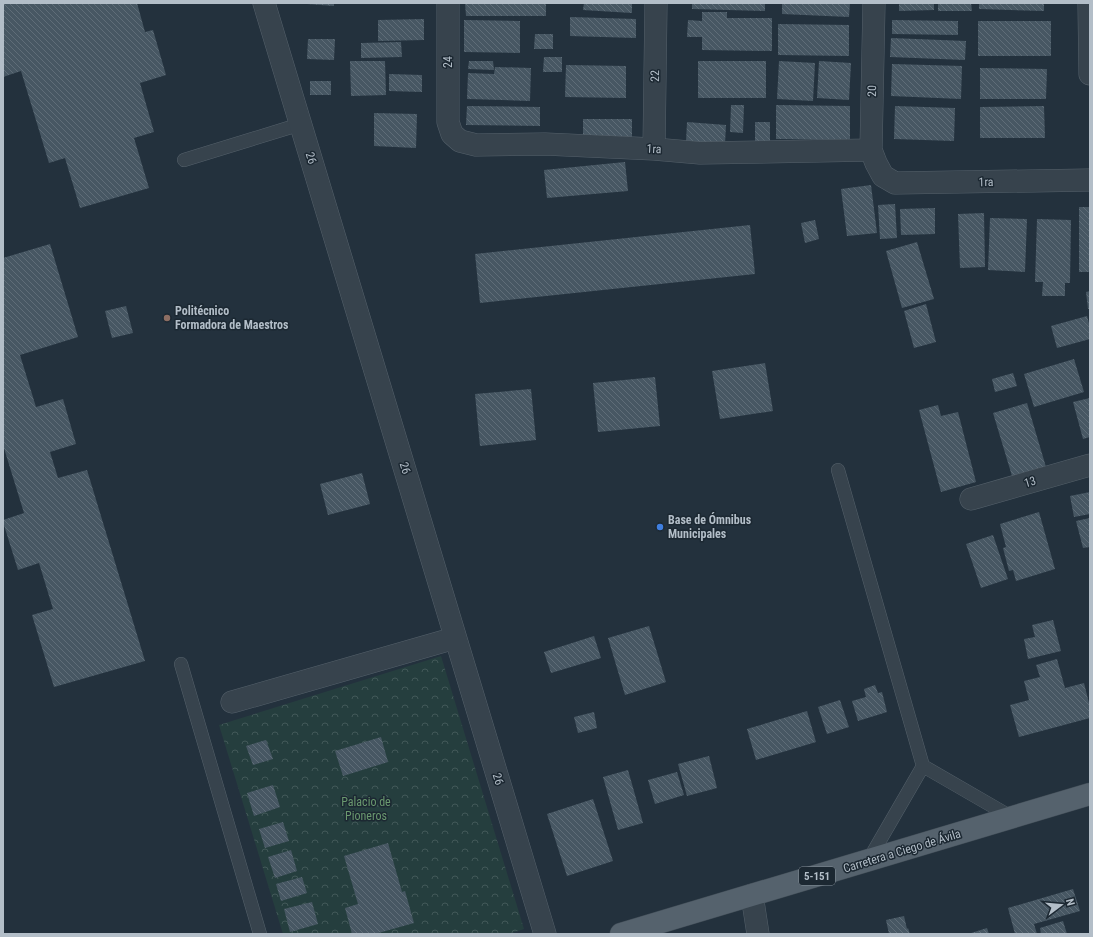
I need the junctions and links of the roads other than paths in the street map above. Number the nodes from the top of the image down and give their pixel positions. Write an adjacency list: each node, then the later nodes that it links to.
1 (264, 3): 8 (street, 26)
2 (448, 3): 7 (street, 24)
3 (656, 3): 9 (street, 22)
4 (874, 3): 10 (street, 20)
5 (1089, 3): 6 (street)
6 (1090, 74)
7 (448, 122): 9 (street, 1ra)
8 (301, 124): 11 (lane); 17 (street, 26)
9 (654, 149): 10 (street, 1ra)
10 (871, 150): 12 (street, 20)
11 (184, 160)
12 (883, 176): 13 (street, 1ra)
13 (1090, 180)
14 (1090, 465): 16 (street, 13)
15 (838, 470): 20 (lane)
16 (970, 499)
17 (455, 638): 19 (street); 26 (street, 26)
18 (181, 664): 25 (lane)
19 (232, 702)
20 (923, 766): 22 (lane); 23 (lane)
21 (1090, 794): 22 (main road, Carretera a Ciego de Ávila / 5-151)
22 (1013, 818): 23 (main road, Carretera a Ciego de Ávila / 5-151)
23 (868, 861): 24 (main road, Carretera a Ciego de Ávila / 5-151)
24 (752, 895): 27 (main road, Carretera a Ciego de Ávila / 5-151); 28 (street)
25 (260, 934)
26 (545, 934)
27 (621, 934)
28 (758, 934)

